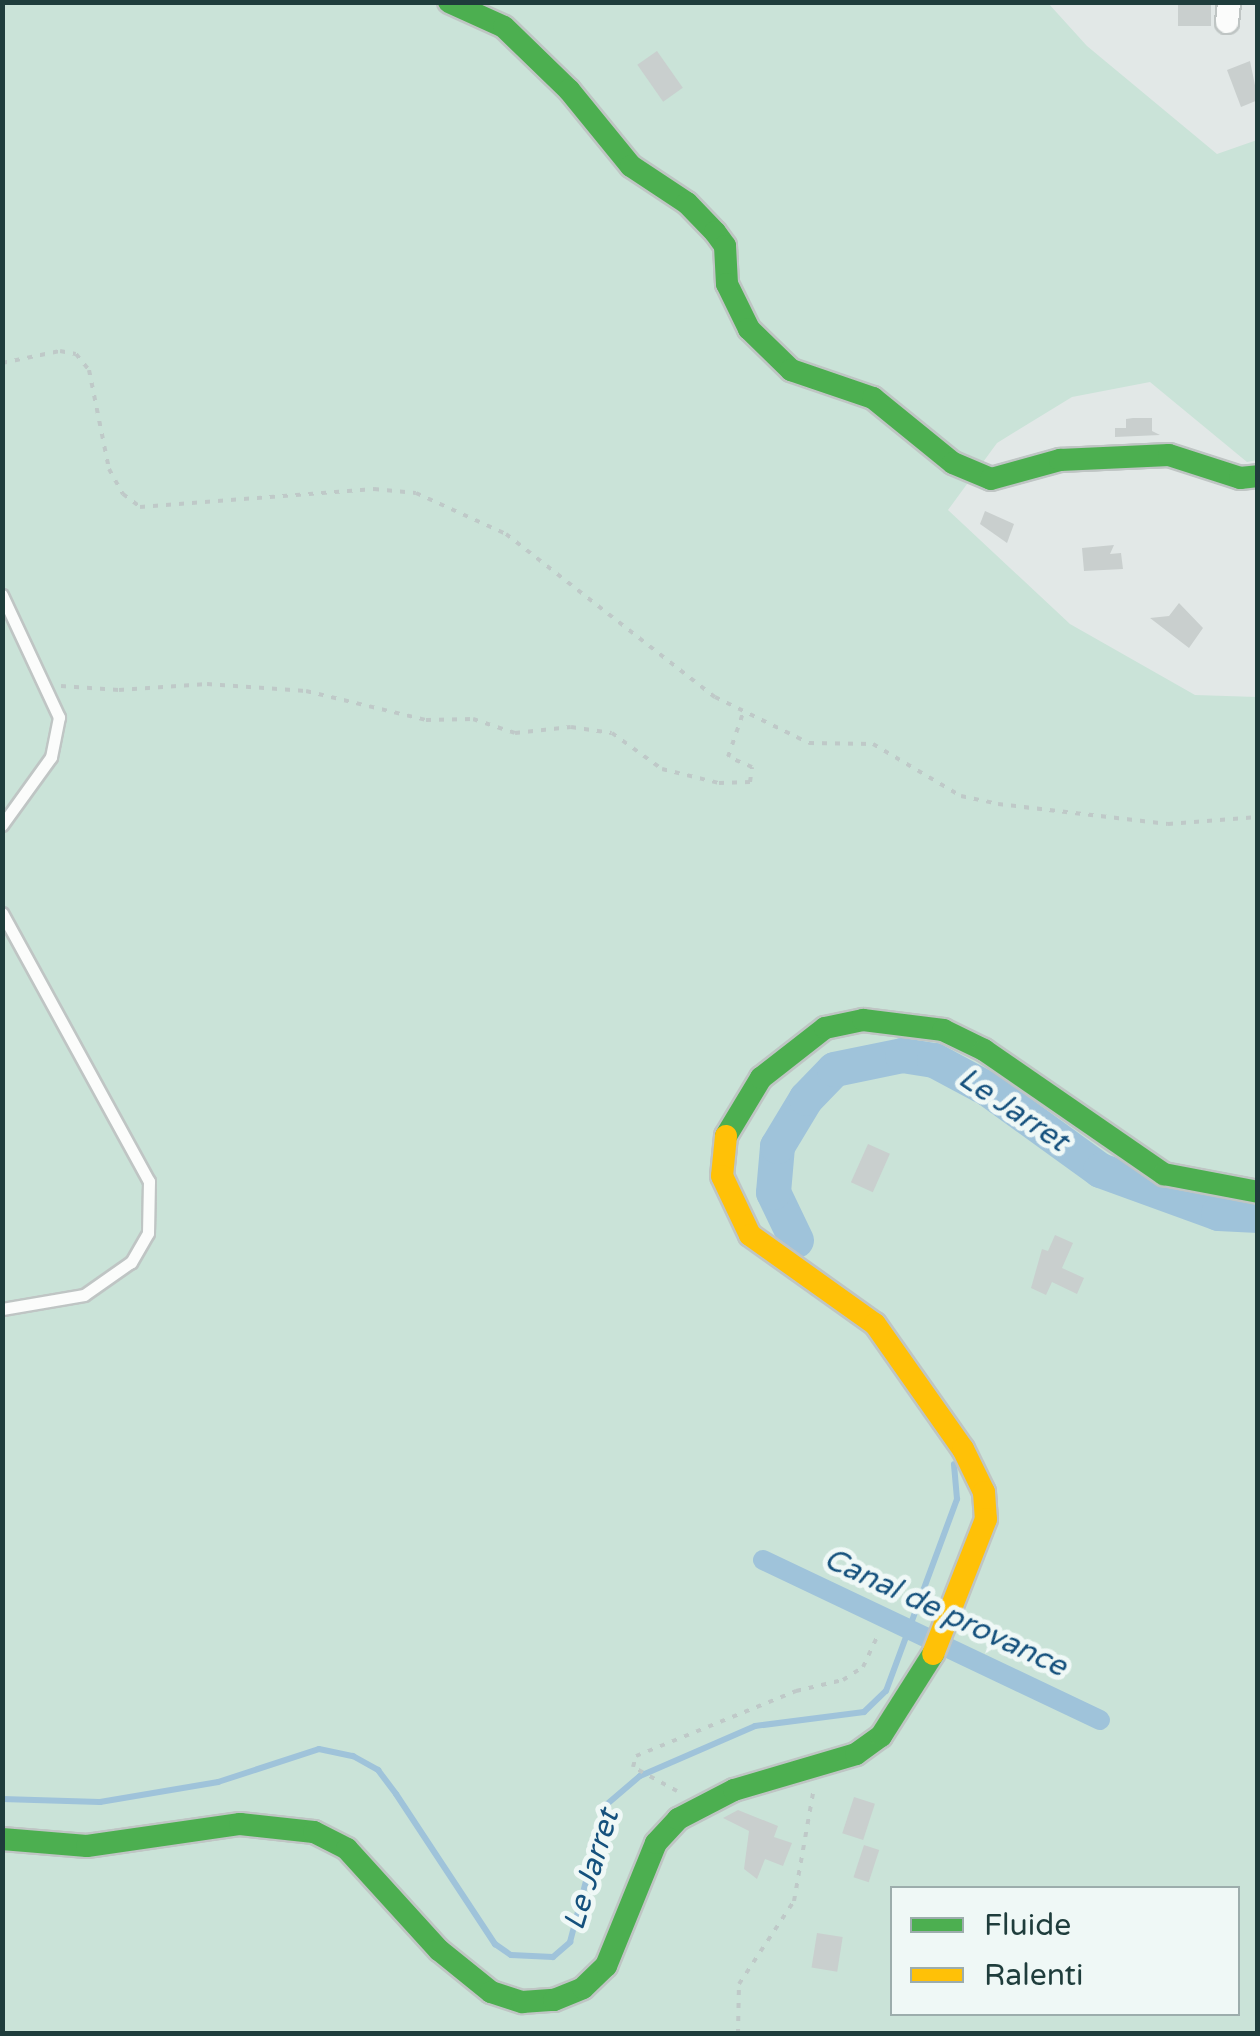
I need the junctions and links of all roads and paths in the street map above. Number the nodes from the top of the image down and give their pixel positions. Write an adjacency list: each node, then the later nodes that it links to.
1 (448, 2): 3 (main road)
2 (2, 363): 6 (path)
3 (1258, 476)
4 (2, 595): 5 (lane)
5 (46, 685): 6 (path); 8 (lane)
6 (744, 711): 7 (path)
7 (1258, 817)
8 (2, 826)
9 (2, 913): 11 (lane)
10 (1258, 1192): 13 (main road)
11 (2, 1309)
12 (876, 1637): 14 (path)
13 (816, 1768): 15 (main road); 16 (path)
14 (656, 1783)
15 (2, 1839)
16 (738, 2034)

